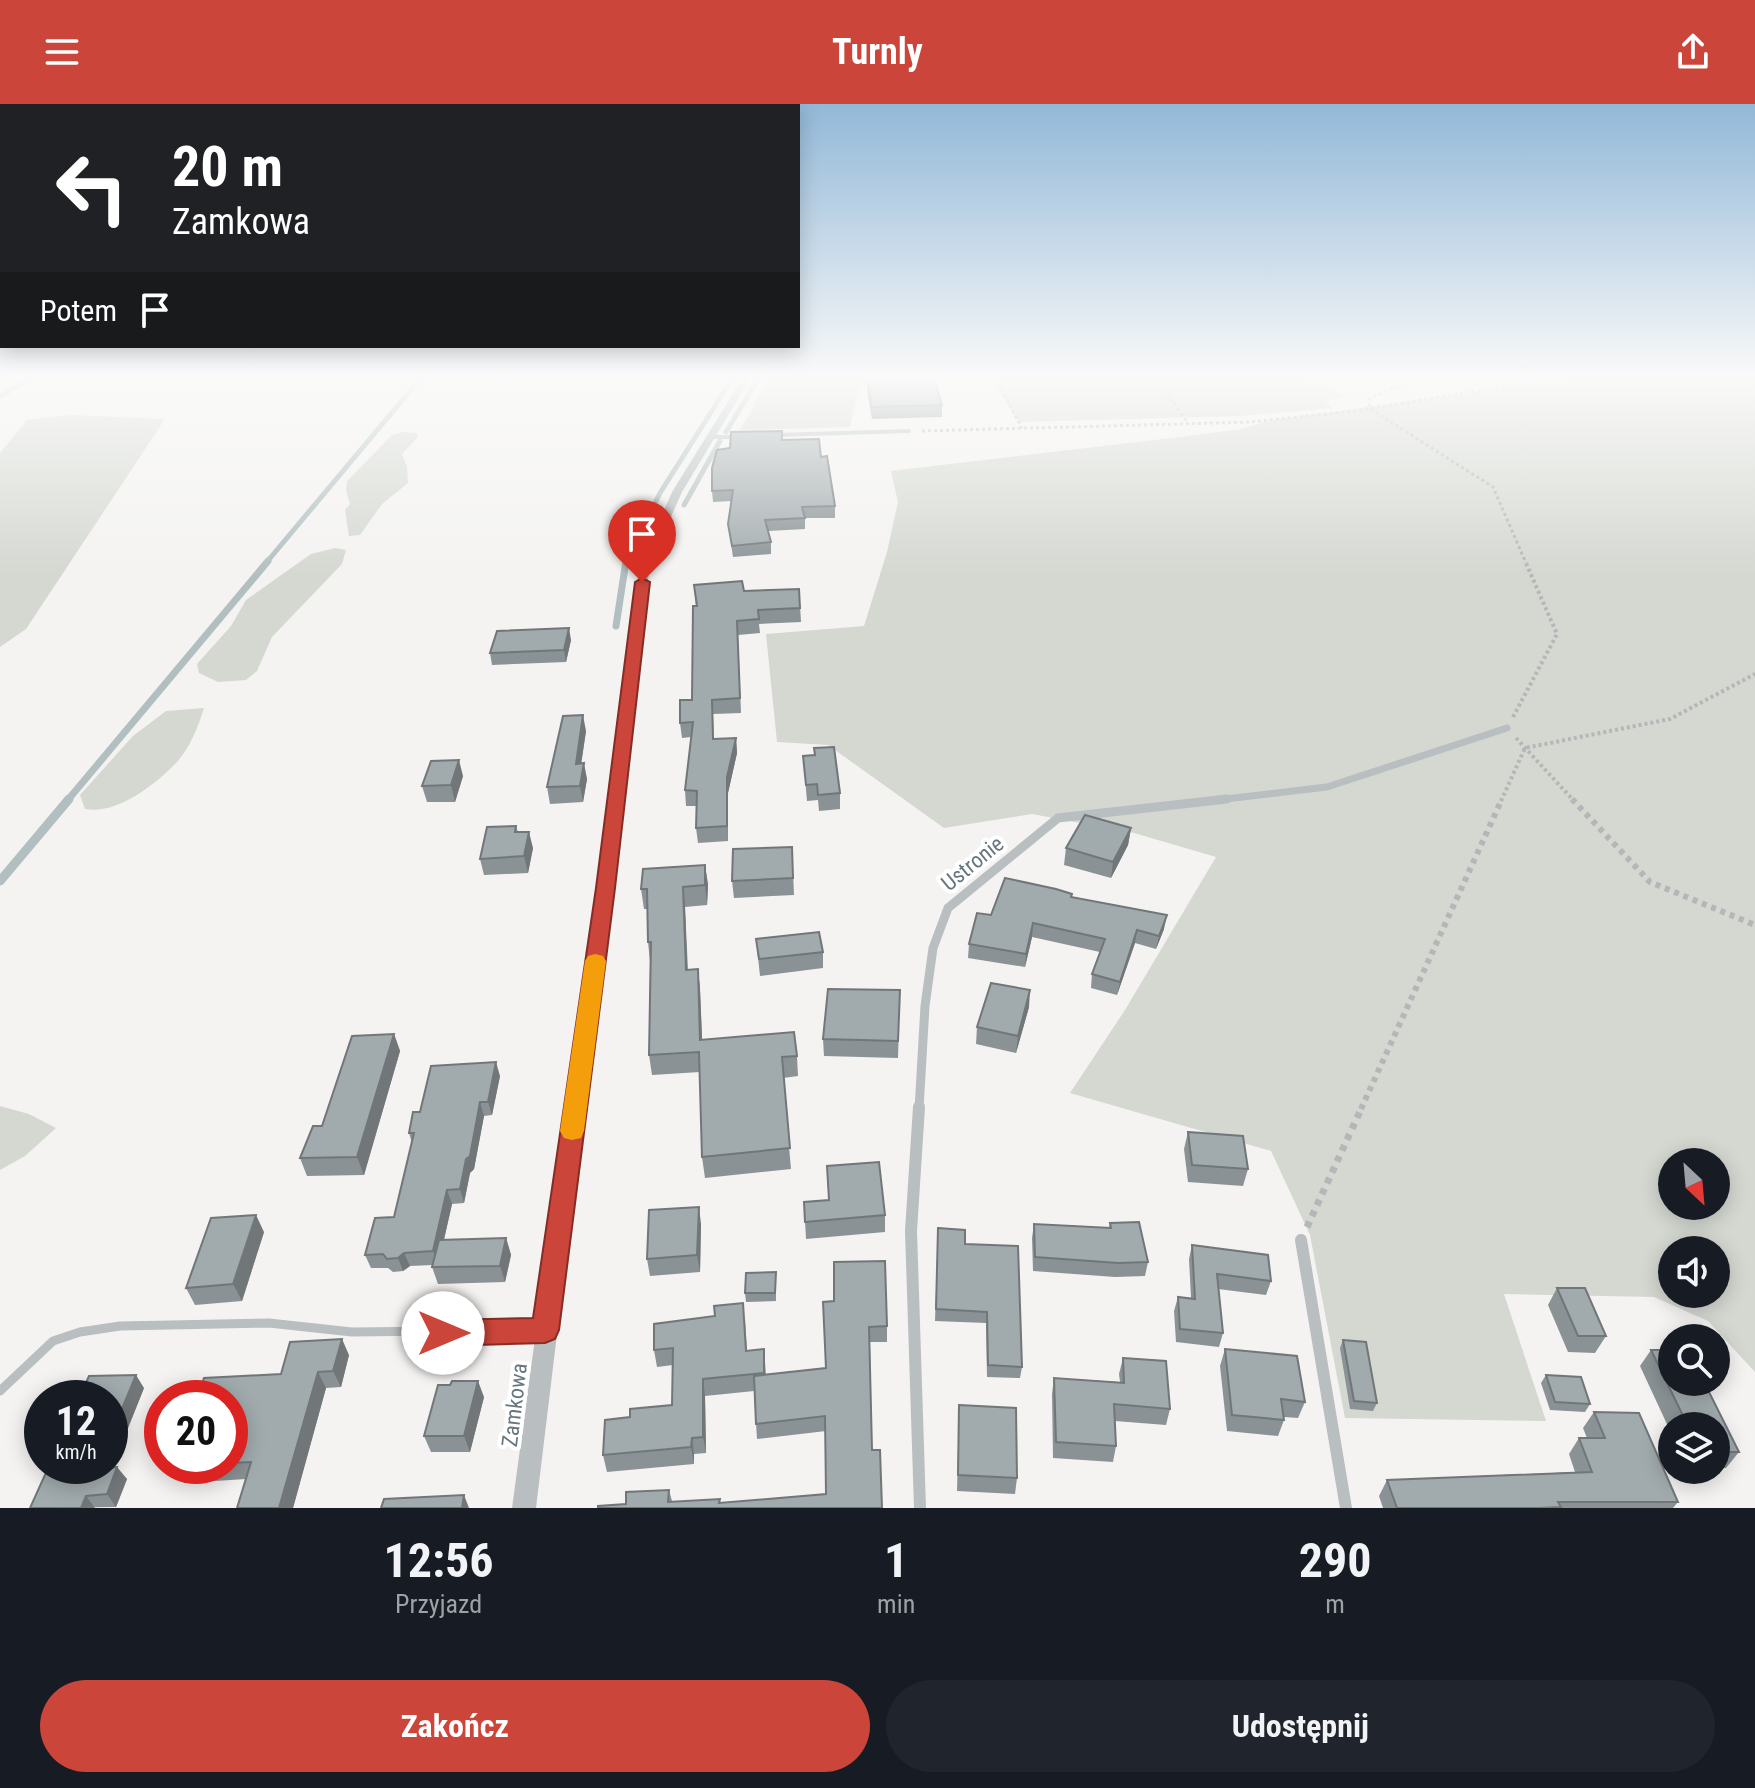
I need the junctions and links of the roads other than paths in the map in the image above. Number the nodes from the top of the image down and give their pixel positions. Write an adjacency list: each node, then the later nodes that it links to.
1 (704, 445): 4 (street, Zamkowa)
2 (1507, 728): 7 (street, Ustronie)
3 (1301, 1240): 8 (street)
4 (545, 1330): 5 (lane); 6 (street, Zamkowa)
5 (0, 1391)
6 (524, 1508)
7 (920, 1508)
8 (1346, 1508)

